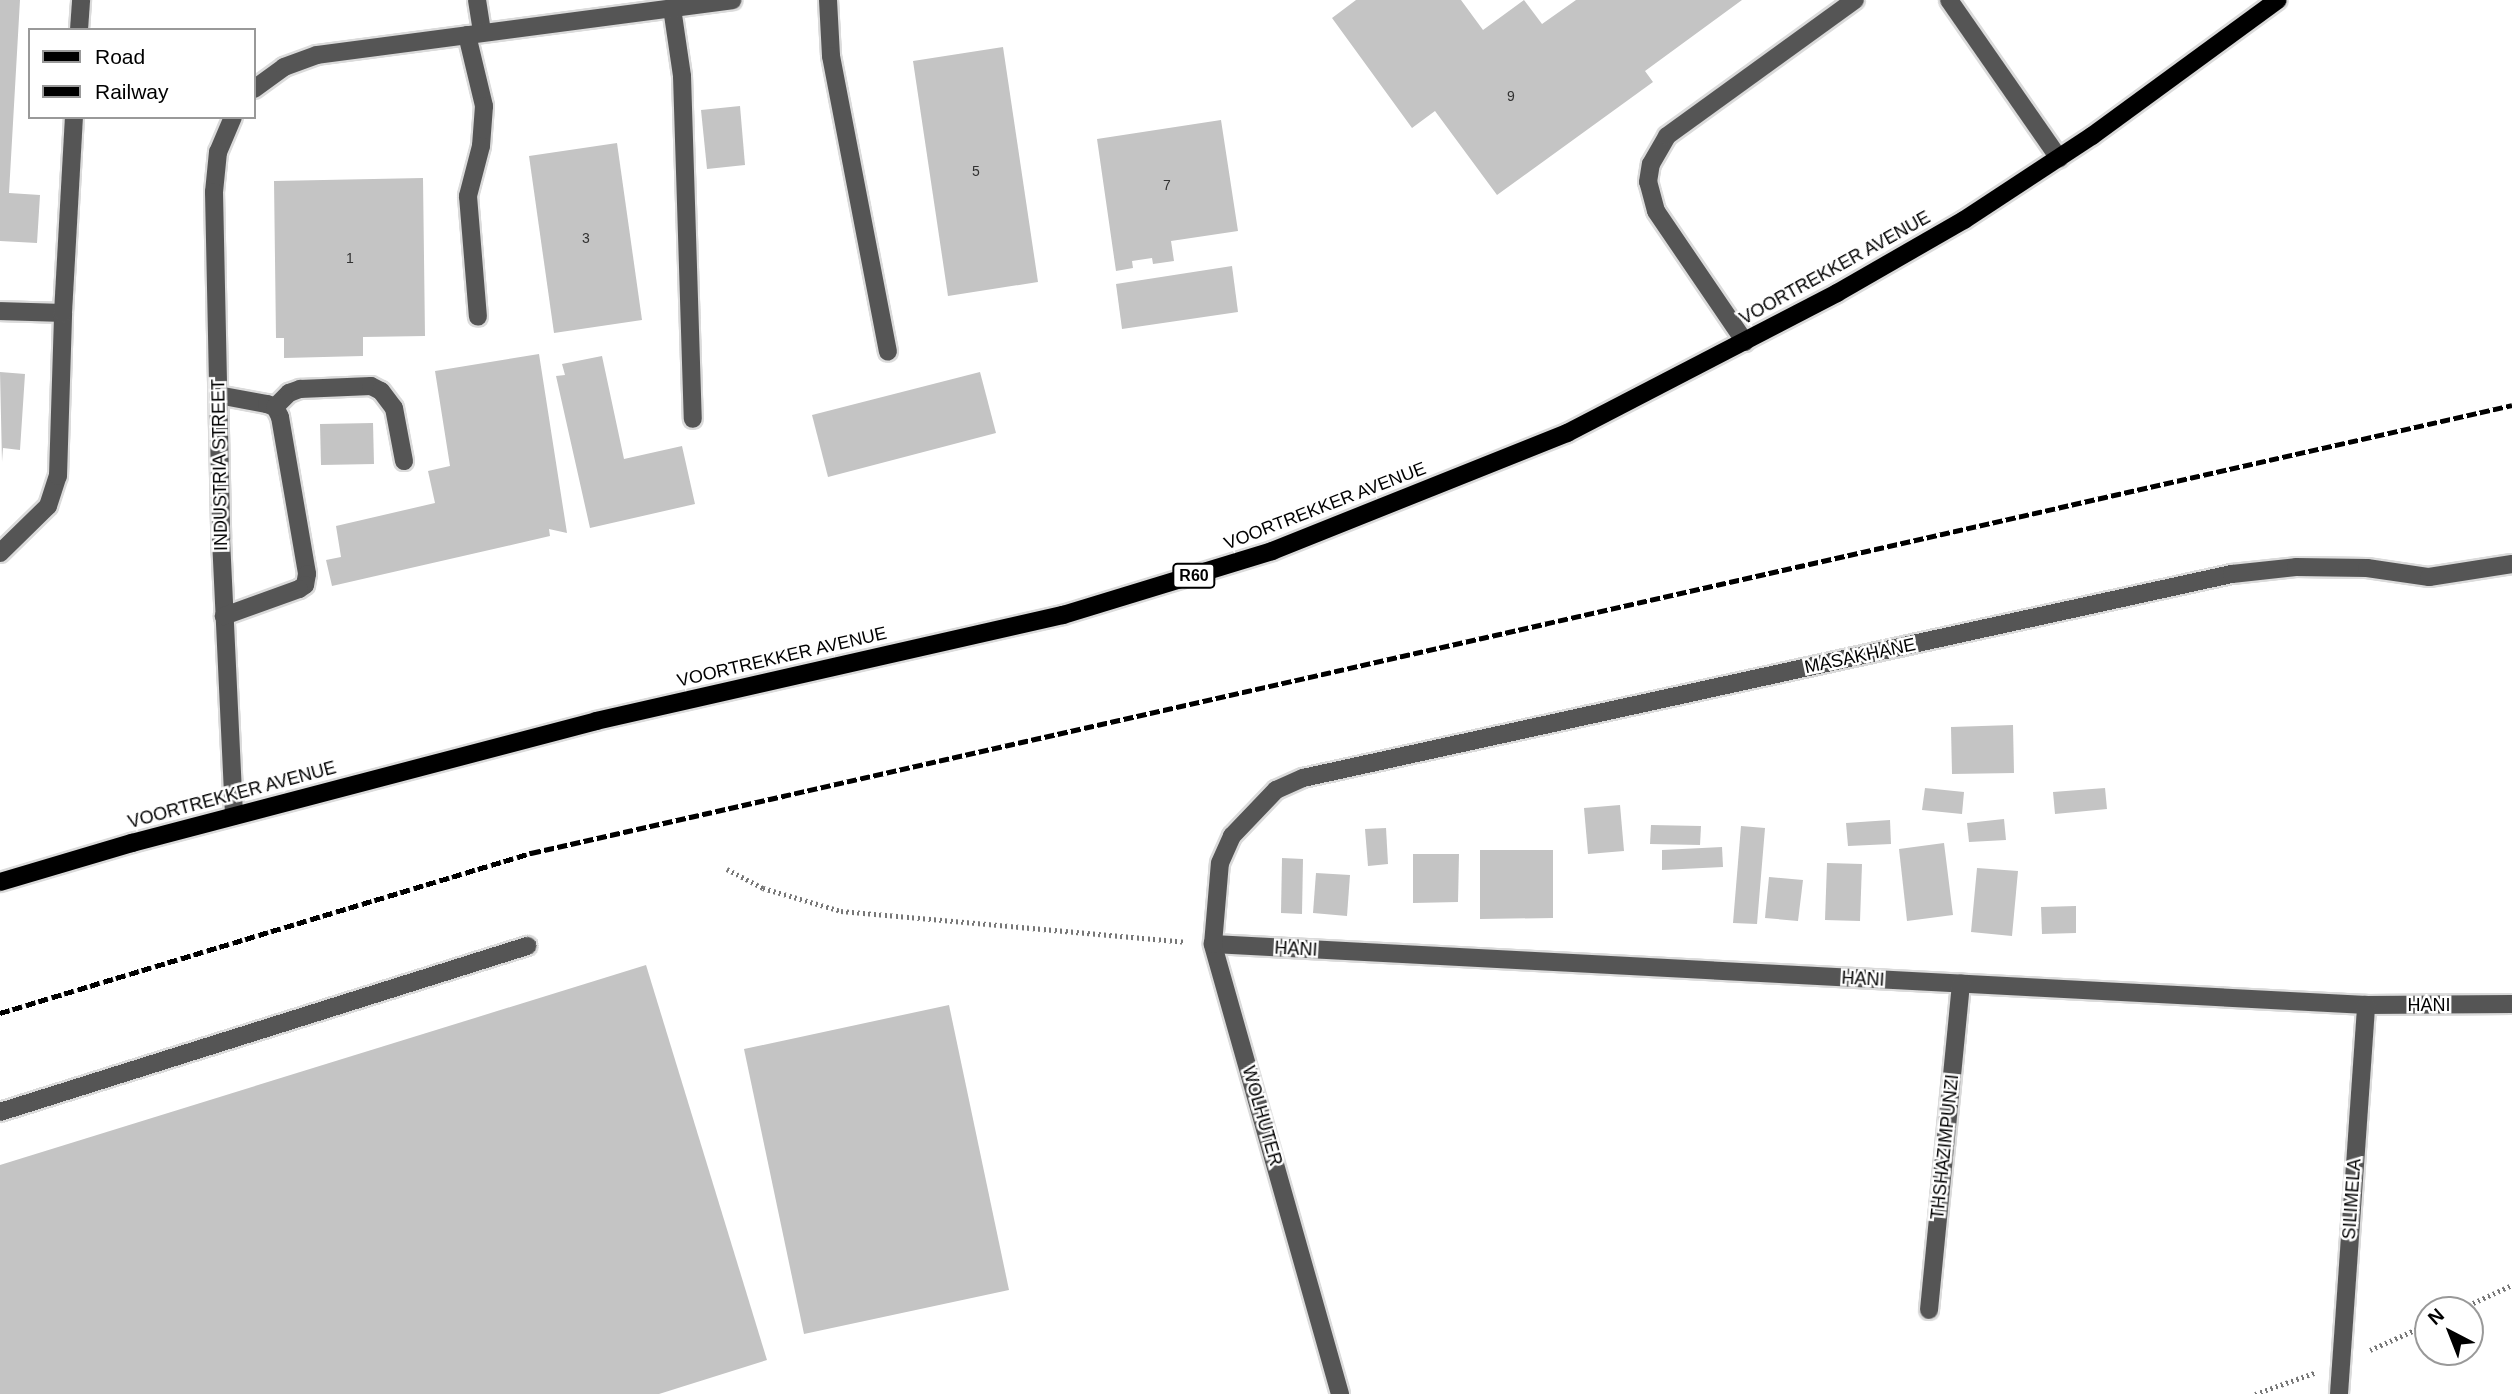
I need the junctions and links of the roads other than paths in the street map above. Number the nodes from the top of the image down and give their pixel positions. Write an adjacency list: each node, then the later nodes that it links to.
1 (81, 0): 9 (street)
2 (477, 0): 10 (street)
3 (732, 0): 8 (street)
4 (828, 0): 19 (street)
5 (1855, 0): 18 (street)
6 (1950, 0): 14 (street)
7 (2278, 0): 14 (main road, VOORTREKKER AVENUE / R60)
8 (672, 8): 10 (street); 22 (street)
9 (79, 28)
10 (475, 34): 11 (street); 17 (street)
11 (256, 88)
12 (74, 119): 16 (street)
13 (232, 119): 20 (street, INDUSTRIA STREET)
14 (2059, 158): 18 (main road, VOORTREKKER AVENUE / R60)
15 (0, 311): 16 (street)
16 (62, 313): 24 (street)
17 (478, 317)
18 (1745, 342): 27 (main road, VOORTREKKER AVENUE / R60)
19 (888, 352)
20 (218, 395): 21 (street); 26 (street, INDUSTRIA STREET)
21 (275, 407): 23 (street); 26 (street)
22 (693, 419)
23 (404, 461)
24 (0, 553)
25 (2512, 564): 28 (street, MASAKHANE)
26 (225, 617): 27 (street, INDUSTRIA STREET)
27 (234, 816): 29 (main road, VOORTREKKER AVENUE / R60)
28 (1232, 836): 30 (street, WOLHUTER)
29 (0, 882)
30 (1213, 944): 32 (street, HANI); 37 (street, WOLHUTER)
31 (527, 946): 35 (street)
32 (1961, 984): 34 (street, HANI); 36 (street, THSHAZIMPUNZI)
33 (2512, 1004): 34 (street, HANI)
34 (2366, 1005): 38 (street, SILIMELA)
35 (0, 1111)
36 (1928, 1310)
37 (1340, 1394)
38 (2339, 1394)

